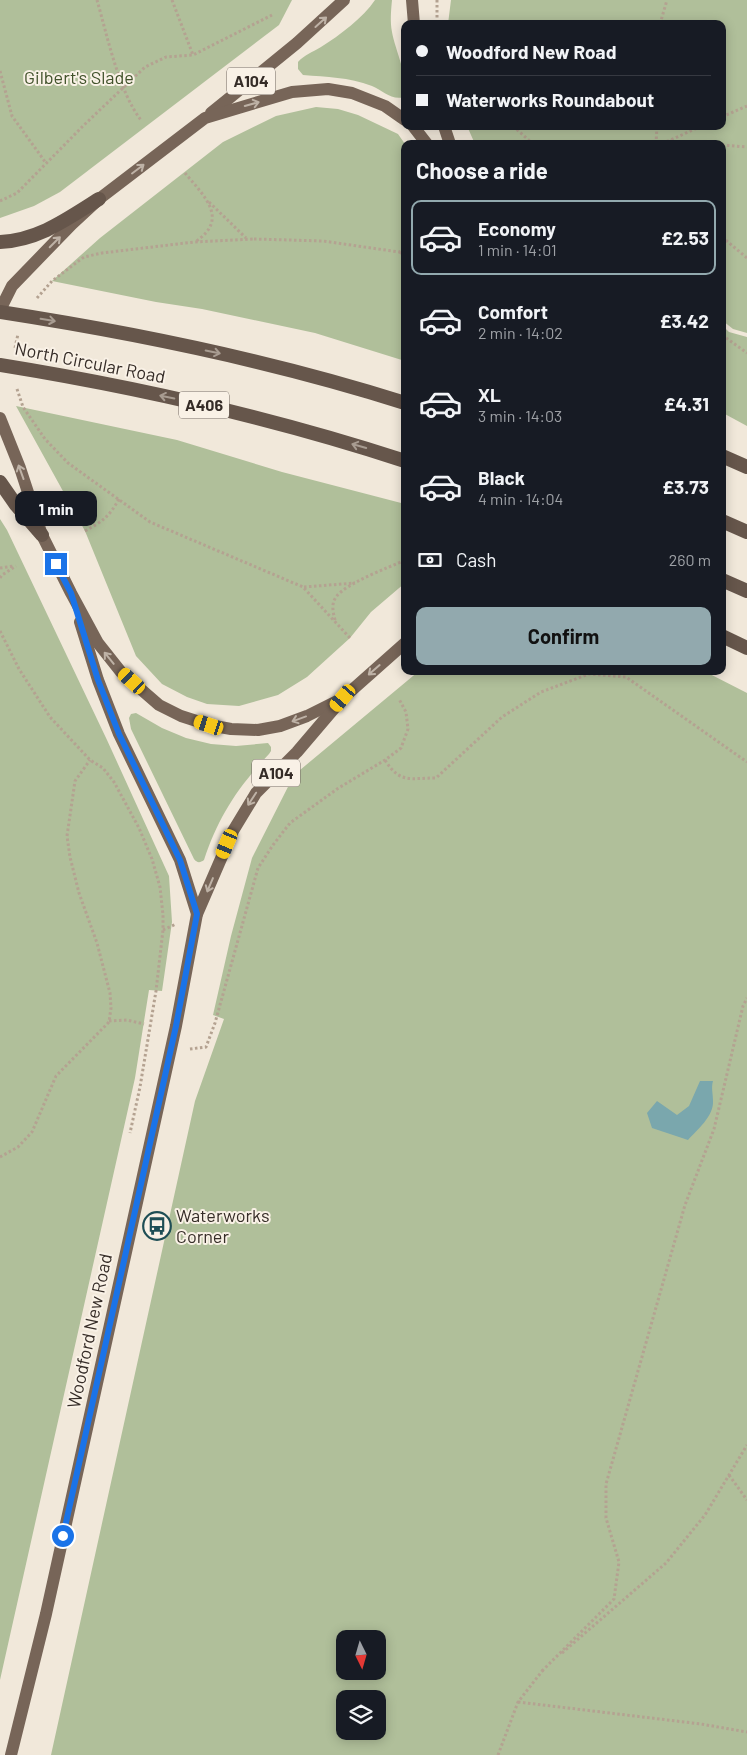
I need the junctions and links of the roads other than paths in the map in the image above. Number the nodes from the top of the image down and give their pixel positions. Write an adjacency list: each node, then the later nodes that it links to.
1 (344, 0): 5 (main road, A104, one-way to 1)
2 (412, 0): 3 (main road)
3 (414, 20)
4 (401, 117): 5 (main road, one-way to 4)
5 (206, 118): 8 (main road, one-way to 5)
6 (416, 130): 7 (main road)
7 (424, 140)
8 (99, 199): 9 (highway); 10 (main road, one-way to 8)
9 (0, 242)
10 (0, 311): 12 (highway, North Circular Road, one-way to 12)
11 (0, 365): 15 (highway, North Circular Road / A406, one-way to 11)
12 (401, 402)
13 (0, 418): 20 (main road, one-way to 13)
14 (726, 458): 16 (highway)
15 (401, 459)
16 (747, 467)
17 (0, 482): 20 (highway)
18 (726, 523): 19 (highway)
19 (747, 532)
20 (42, 535): 23 (main road)
21 (726, 582): 22 (highway)
22 (747, 591)
23 (71, 593): 27 (main road, one-way to 23); 28 (main road, Woodford New Road / A104)
24 (726, 638): 26 (highway)
25 (401, 647): 27 (main road, one-way to 27)
26 (747, 648)
27 (343, 698): 28 (main road, Woodford New Road / A104, one-way to 28)
28 (197, 914): 29 (main road, Woodford New Road / A104)
29 (11, 1755)

